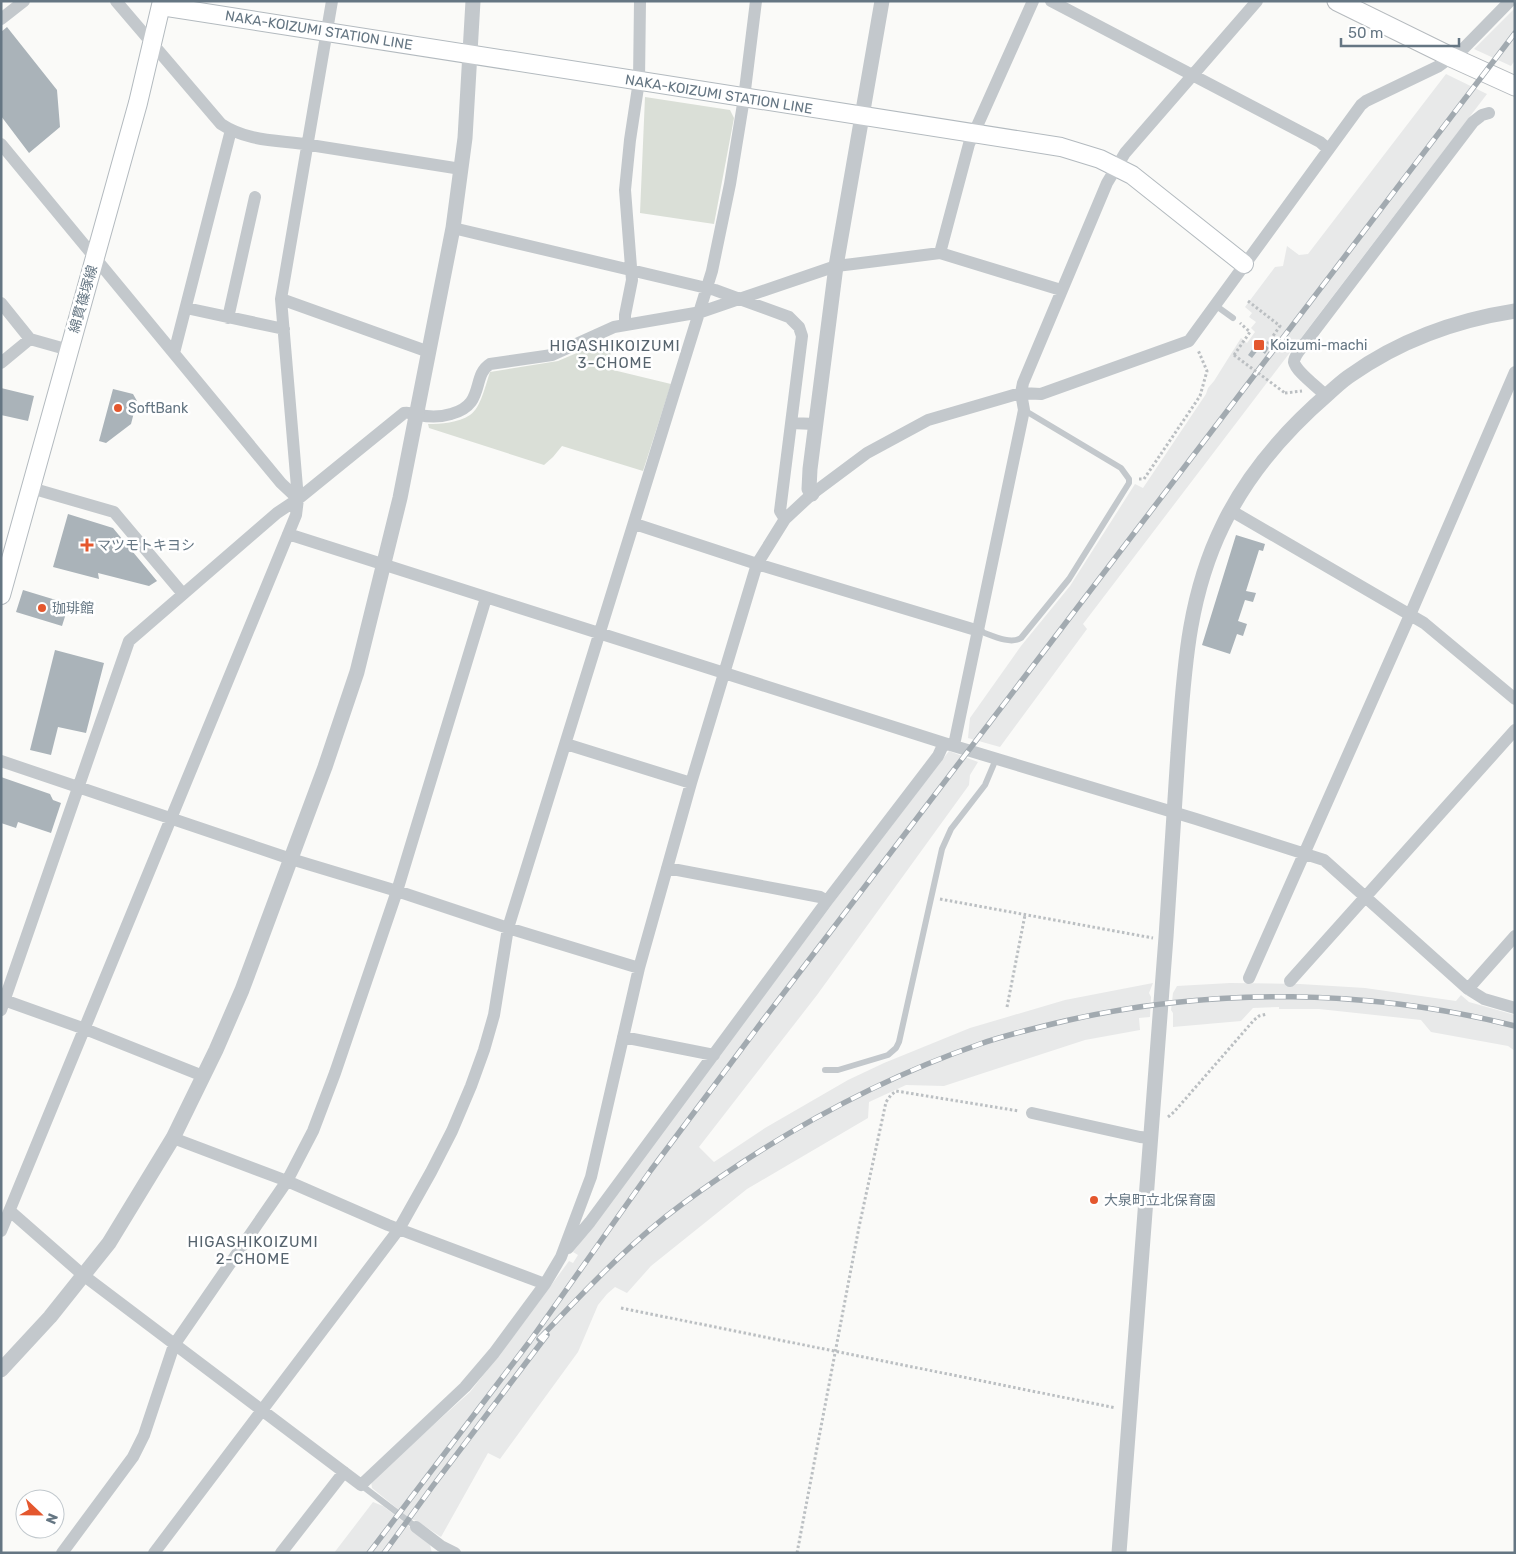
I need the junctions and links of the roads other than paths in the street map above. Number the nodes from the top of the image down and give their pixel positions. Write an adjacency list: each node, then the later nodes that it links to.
1 (24, 1): 14 (street)
2 (116, 1): 16 (street)
3 (332, 1): 15 (street)
4 (473, 1): 17 (street)
5 (640, 1): 20 (street)
6 (756, 1): 22 (street)
7 (882, 1): 24 (street)
8 (1033, 1): 26 (street)
9 (1052, 1): 19 (street)
10 (1257, 1): 19 (street)
11 (1337, 1): 18 (main road)
12 (1510, 1): 18 (street)
13 (161, 4): 15 (main road, NAKA-KOIZUMI STATION LINE); 16 (main road, 綿貫篠塚線)
14 (1, 19)
15 (326, 31): 17 (main road, NAKA-KOIZUMI STATION LINE); 28 (street)
16 (152, 45): 25 (street); 35 (main road, 綿貫篠塚線)
17 (470, 53): 20 (main road, NAKA-KOIZUMI STATION LINE); 31 (street)
18 (1451, 57): 21 (main road); 29 (street)
19 (1193, 76): 29 (street); 30 (street)
20 (639, 81): 22 (main road, NAKA-KOIZUMI STATION LINE); 38 (street)
21 (1515, 86)
22 (744, 98): 24 (main road, NAKA-KOIZUMI STATION LINE); 39 (street)
23 (1489, 113): 59 (street)
24 (862, 116): 26 (main road, NAKA-KOIZUMI STATION LINE); 37 (street)
25 (231, 130): 28 (street); 45 (street)
26 (974, 134): 30 (main road, NAKA-KOIZUMI STATION LINE); 34 (street)
27 (1, 144): 35 (street)
28 (306, 144): 31 (street); 41 (street)
29 (1328, 149): 36 (street)
30 (1116, 166): 36 (main road, NAKA-KOIZUMI STATION LINE); 40 (street)
31 (461, 168): 33 (street)
32 (255, 197): 48 (street)
33 (454, 228): 38 (street); 54 (street)
34 (940, 253): 37 (street); 40 (street)
35 (95, 257): 53 (main road, 綿貫篠塚線); 55 (street)
36 (1244, 264): 44 (street)
37 (836, 266): 42 (street); 63 (street)
38 (631, 270): 39 (street); 50 (street)
39 (708, 288): 42 (street); 47 (street)
40 (1062, 290): 58 (street)
41 (281, 299): 51 (street); 54 (street)
42 (739, 299): 47 (street); 62 (street)
43 (1, 303): 52 (street)
44 (1215, 305): 49 (lane); 58 (street)
45 (186, 308): 48 (street); 55 (street)
46 (1515, 311): 59 (street)
47 (701, 312): 50 (street); 69 (street)
48 (228, 318): 51 (street)
49 (1233, 318)
50 (626, 324): 61 (street)
51 (284, 329): 66 (street)
52 (30, 339): 53 (street); 56 (street)
53 (69, 350): 64 (main road, 綿貫篠塚線)
54 (429, 352): 61 (street)
55 (174, 353): 66 (street)
56 (1, 363)
57 (1515, 372): 76 (street)
58 (1021, 393): 60 (street); 65 (street)
59 (1326, 396): 67 (street)
60 (1024, 410): 77 (street); 77 (lane)
61 (416, 415): 66 (street); 72 (street)
62 (791, 423): 63 (street); 68 (street)
63 (815, 424): 65 (street)
64 (31, 488): 73 (street); 74 (main road, 綿貫篠塚線)
65 (812, 494): 68 (street)
66 (298, 499): 70 (street); 73 (street)
67 (1230, 510): 76 (street); 88 (street)
68 (785, 519): 71 (street)
69 (634, 524): 71 (street); 78 (street)
70 (288, 534): 72 (street); 89 (street)
71 (757, 564): 77 (street); 79 (street)
72 (384, 566): 75 (street); 91 (street)
73 (183, 594): 87 (street)
74 (1, 595)
75 (486, 598): 78 (street); 93 (street)
76 (1410, 615): 80 (street); 90 (street)
77 (979, 631): 83 (street)
78 (600, 634): 79 (street); 82 (street)
79 (724, 673): 83 (street); 86 (street)
80 (1515, 699)
81 (1515, 730): 94 (street)
82 (566, 744): 86 (street); 96 (street)
83 (949, 744): 84 (street); 95 (street)
84 (996, 759): 88 (street); 107 (lane)
85 (1, 761): 87 (street)
86 (691, 783): 92 (street)
87 (78, 786): 89 (street); 102 (street)
88 (1174, 812): 90 (street); 111 (street)
89 (172, 819): 91 (street); 104 (street)
90 (1305, 853): 94 (street); 99 (street)
91 (291, 860): 93 (street); 108 (street)
92 (667, 868): 95 (street); 98 (street)
93 (397, 890): 96 (street); 112 (street)
94 (1365, 897): 100 (street); 101 (street)
95 (827, 902): 106 (street)
96 (508, 928): 98 (street); 114 (street)
97 (1515, 936): 101 (street)
98 (639, 968): 105 (street)
99 (1249, 978)
100 (1290, 981)
101 (1468, 989): 103 (street)
102 (2, 1003): 104 (street)
103 (1515, 1008)
104 (85, 1029): 108 (street); 113 (street)
105 (624, 1037): 106 (street); 116 (street)
106 (714, 1055): 116 (street)
107 (825, 1070)
108 (203, 1076): 110 (street)
109 (1032, 1113): 111 (street)
110 (173, 1138): 112 (street); 117 (street)
111 (1151, 1138): 130 (street)
112 (287, 1181): 114 (street); 119 (street)
113 (10, 1211): 115 (street); 117 (street)
114 (399, 1229): 118 (street); 121 (street)
115 (1, 1231)
116 (561, 1257): 118 (street)
117 (83, 1275): 119 (street); 120 (street)
118 (545, 1284): 123 (street)
119 (174, 1345): 121 (street); 126 (street)
120 (1, 1370)
121 (261, 1411): 122 (street); 127 (street)
122 (344, 1472): 123 (street); 128 (street)
123 (361, 1485): 124 (lane)
124 (416, 1527): 125 (street)
125 (439, 1549): 129 (street)
126 (62, 1553)
127 (154, 1553)
128 (281, 1553)
129 (455, 1553)
130 (1119, 1553)

